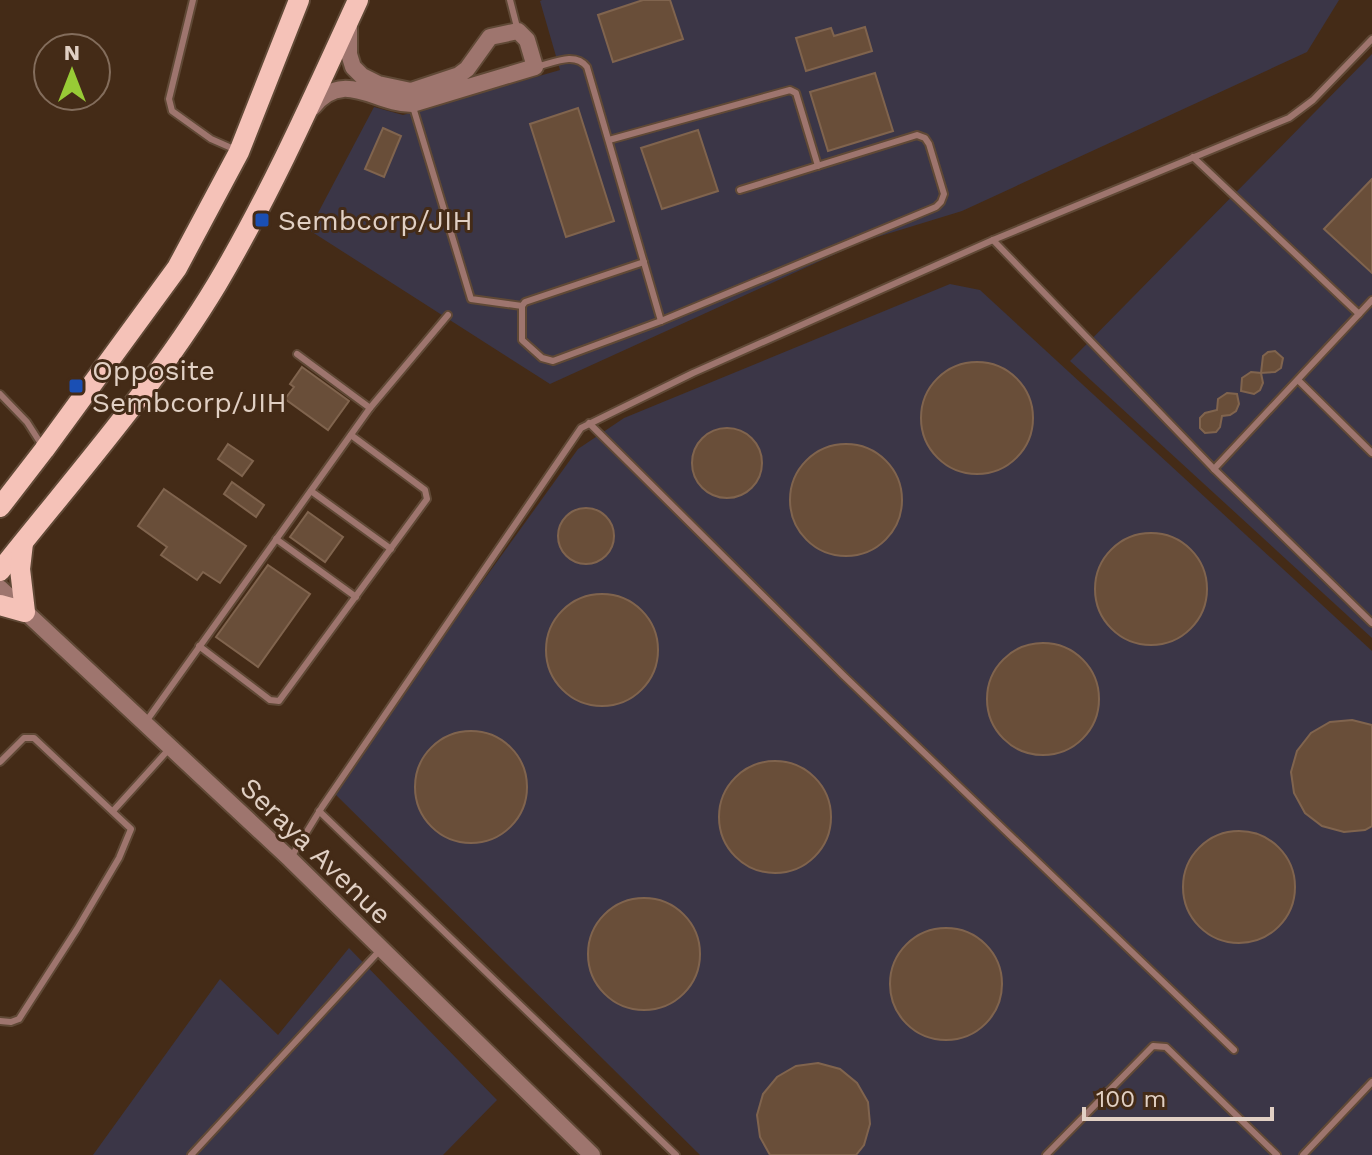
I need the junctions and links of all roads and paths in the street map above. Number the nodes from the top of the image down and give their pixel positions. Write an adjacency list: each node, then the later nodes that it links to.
1 (193, 0): 12 (lane)
2 (299, 0): 12 (main road)
3 (358, 0): 5 (main road)
4 (510, 0): 6 (lane)
5 (349, 21): 6 (street); 10 (main road)
6 (518, 31): 8 (street)
7 (1372, 39): 13 (lane)
8 (535, 67): 9 (street); 11 (lane)
9 (412, 104): 10 (street); 19 (lane)
10 (302, 120): 35 (main road)
11 (609, 140): 14 (lane); 17 (lane)
12 (239, 152): 29 (main road)
13 (1193, 157): 16 (lane); 20 (lane)
14 (818, 166): 15 (lane); 22 (lane)
15 (740, 190)
16 (993, 240): 27 (lane); 31 (lane)
17 (644, 262): 19 (lane); 22 (lane)
18 (1372, 300): 20 (lane)
19 (522, 306): 22 (lane)
20 (1359, 314): 24 (lane)
21 (448, 315): 26 (lane)
22 (661, 321)
23 (297, 354): 26 (lane)
24 (1298, 380): 30 (lane); 31 (lane)
25 (0, 394): 29 (lane)
26 (370, 408): 28 (lane)
27 (589, 423): 48 (lane); 52 (lane)
28 (351, 435): 32 (lane); 36 (lane)
29 (44, 450): 33 (main road)
30 (1372, 453)
31 (1214, 469): 42 (lane)
32 (311, 491): 34 (lane); 36 (lane)
33 (0, 507)
34 (276, 539): 39 (lane); 43 (lane)
35 (23, 543): 37 (main road); 41 (main road)
36 (391, 549): 39 (lane)
37 (0, 571)
38 (0, 588): 41 (street, Seraya Avenue)
39 (356, 597): 43 (lane)
40 (0, 605): 41 (main road)
41 (25, 612): 44 (street, Seraya Avenue)
42 (1372, 623)
43 (199, 646): 44 (lane)
44 (144, 724): 45 (street, Seraya Avenue)
45 (170, 748): 47 (lane); 49 (street, Seraya Avenue)
46 (0, 762): 47 (lane)
47 (113, 811): 51 (lane)
48 (319, 811): 49 (lane); 56 (lane)
49 (290, 859): 50 (street, Seraya Avenue)
50 (381, 949): 54 (lane); 55 (street, Seraya Avenue)
51 (0, 1021)
52 (1234, 1050)
53 (1372, 1082): 59 (lane)
54 (191, 1155)
55 (592, 1155)
56 (676, 1155)
57 (1046, 1155): 58 (lane)
58 (1277, 1155)
59 (1303, 1155)

